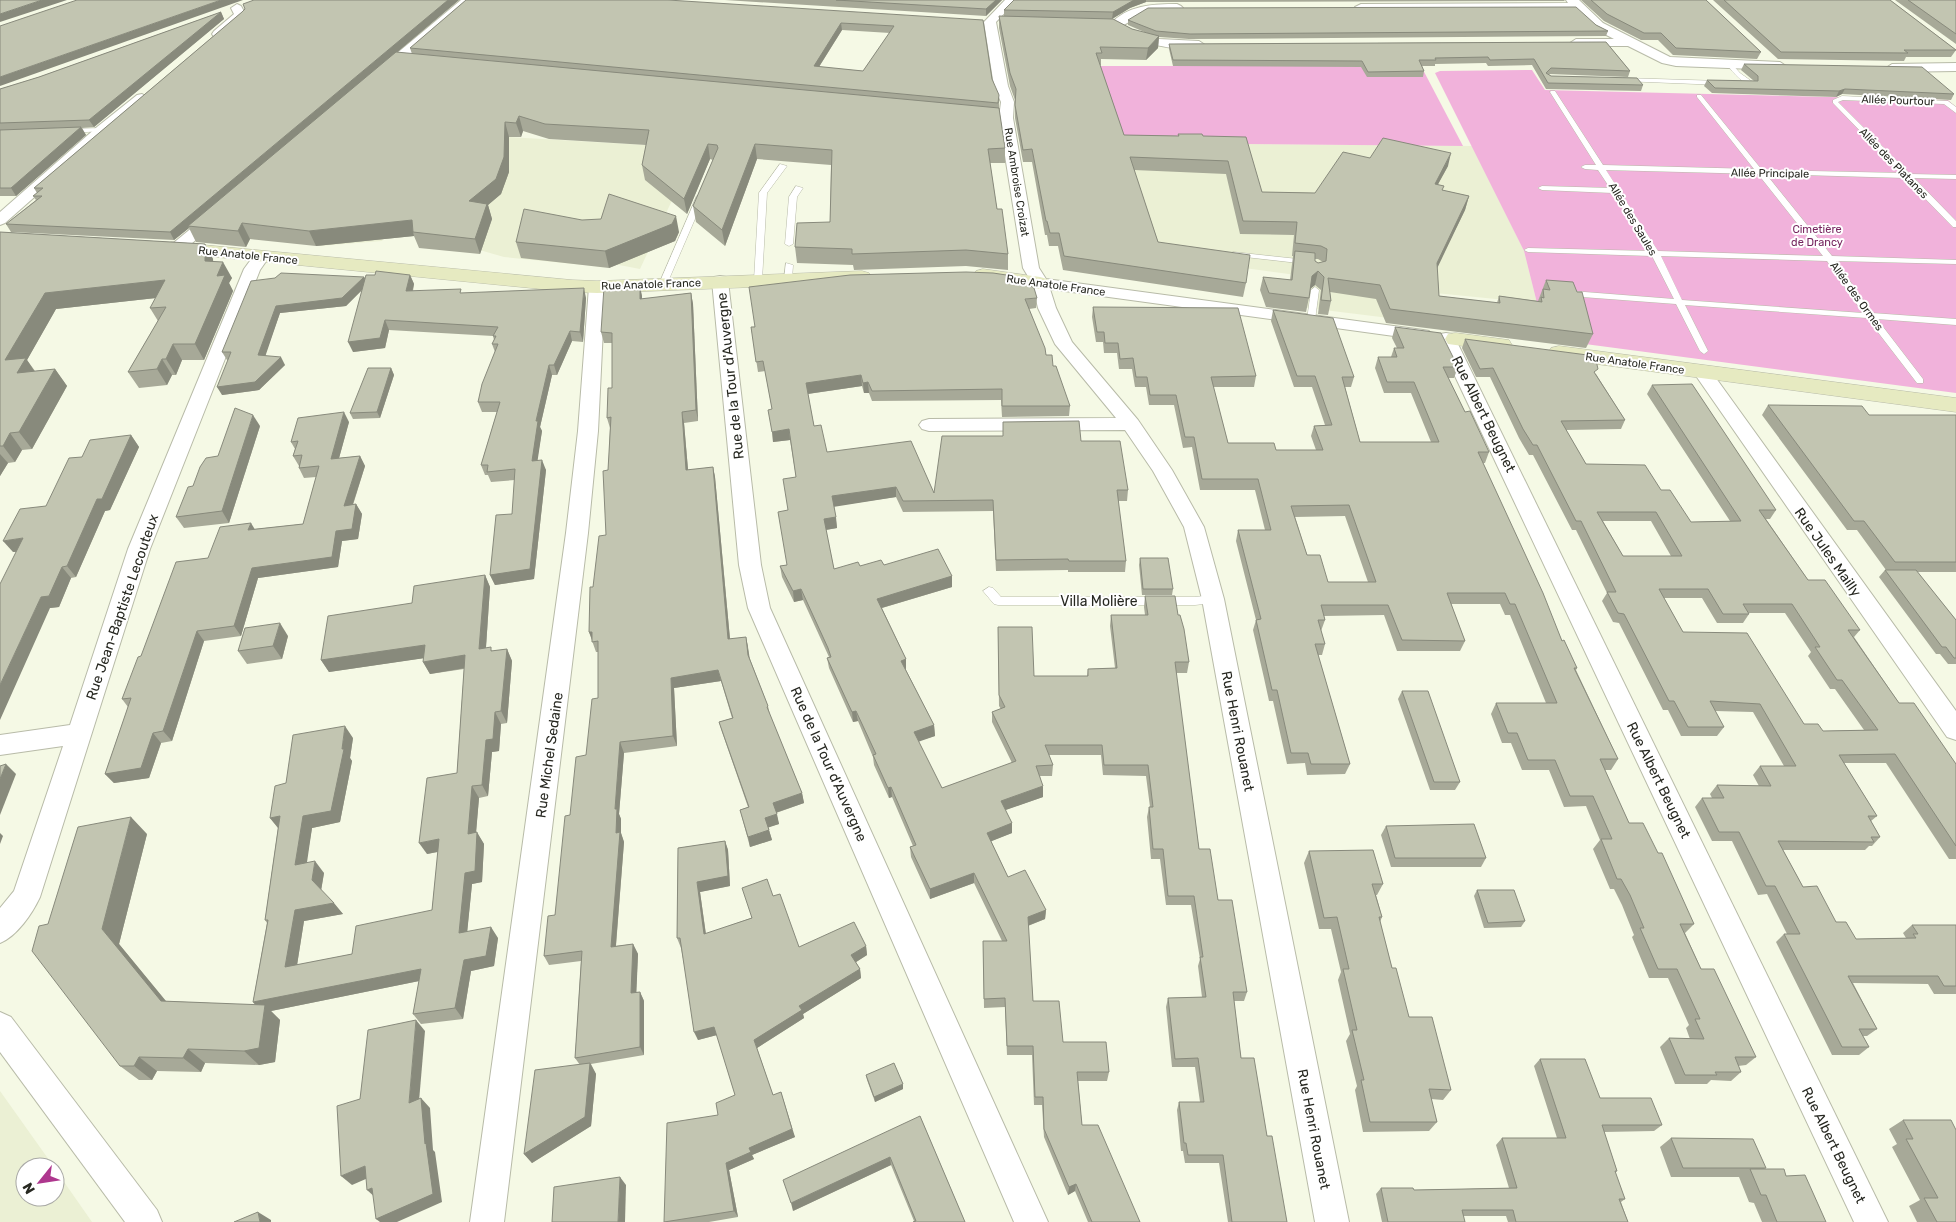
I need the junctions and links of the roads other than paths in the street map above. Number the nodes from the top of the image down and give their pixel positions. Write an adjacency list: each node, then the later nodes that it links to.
1 (468, 0): 14 (street)
2 (1011, 0): 59 (street, Rue Ambroise Croizat)
3 (252, 3): 6 (street)
4 (1575, 3): 5 (street); 10 (street)
5 (1354, 7)
6 (237, 8): 8 (street); 9 (street)
7 (1191, 8): 12 (street)
8 (219, 15)
9 (209, 42)
10 (1631, 42): 11 (street); 16 (street)
11 (1563, 43)
12 (1209, 45)
13 (1761, 53): 17 (street)
14 (397, 60): 15 (street); 22 (street)
15 (415, 62)
16 (1729, 64): 17 (street); 24 (lane)
17 (1774, 66): 18 (street)
18 (1793, 66)
19 (1880, 68): 20 (street)
20 (1955, 68)
21 (1615, 80): 23 (lane)
22 (372, 81)
23 (1729, 83)
24 (1739, 84)
25 (152, 90): 30 (street)
26 (1553, 92): 34 (lane, Allée des Saules)
27 (1699, 96): 35 (lane, Allée des Ormes)
28 (1836, 100): 29 (lane, Allée Pourtour); 36 (lane, Allée des Platanes)
29 (1956, 111)
30 (102, 130): 31 (lane); 43 (street)
31 (65, 131)
32 (783, 166): 57 (lane)
33 (1585, 167): 34 (lane, Allée Principale)
34 (1602, 168): 35 (lane, Allée Principale); 41 (lane, Allée des Saules)
35 (1760, 173): 36 (lane, Allée Principale); 52 (lane, Allée des Ormes)
36 (1906, 176): 37 (lane, Allée Principale); 44 (lane, Allée des Platanes)
37 (1956, 178)
38 (799, 188): 45 (lane)
39 (1542, 188): 41 (lane)
40 (704, 189): 60 (lane)
41 (1617, 191): 50 (lane, Allée des Saules)
42 (228, 204): 47 (street)
43 (0, 220)
44 (1956, 225)
45 (789, 244)
46 (150, 246): 47 (main road, Rue Anatole France)
47 (176, 248): 51 (main road, Rue Anatole France)
48 (1528, 250): 50 (lane)
49 (1224, 252): 54 (lane)
50 (1655, 253): 52 (lane); 64 (lane, Allée des Saules)
51 (261, 257): 61 (main road, Rue Anatole France); 77 (street, Rue Jean-Baptiste Lecouteux)
52 (1830, 258): 53 (lane); 65 (lane, Allée des Ormes)
53 (1956, 262)
54 (1318, 263)
55 (966, 274): 59 (main road, Rue Anatole France)
56 (876, 276): 57 (main road, Rue Anatole France)
57 (758, 280): 58 (main road, Rue Anatole France)
58 (720, 281): 60 (main road, Rue Anatole France); 83 (street, Rue de la Tour d'Auvergne)
59 (1040, 283): 66 (street, Rue Anatole France); 72 (street, Rue Henri Rouanet)
60 (663, 284): 61 (main road, Rue Anatole France)
61 (597, 287): 82 (street, Rue Michel Sedaine)
62 (1314, 290): 66 (lane)
63 (1572, 294): 64 (lane)
64 (1679, 301): 65 (lane); 69 (lane, Allée des Saules)
65 (1870, 316): 67 (lane); 70 (lane, Allée des Ormes)
66 (1311, 320): 68 (street, Rue Anatole France)
67 (1956, 322)
68 (1451, 338): 69 (main road, Rue Anatole France); 85 (street, Rue Albert Beugnet)
69 (1704, 362): 71 (main road, Rue Anatole France); 76 (street, Rue Jules Mailly)
70 (1920, 381)
71 (1956, 405)
72 (1131, 424): 73 (street); 75 (street, Rue Henri Rouanet)
73 (930, 426)
74 (988, 591): 75 (lane, Villa Molière)
75 (1213, 599): 84 (street, Rue Henri Rouanet)
76 (1956, 730)
77 (80, 733): 78 (street); 79 (street, Rue Jean-Baptiste Lecouteux)
78 (0, 745)
79 (0, 930)
80 (0, 1027): 81 (street)
81 (145, 1222)
82 (487, 1222)
83 (1030, 1222)
84 (1332, 1222)
85 (1871, 1222)

